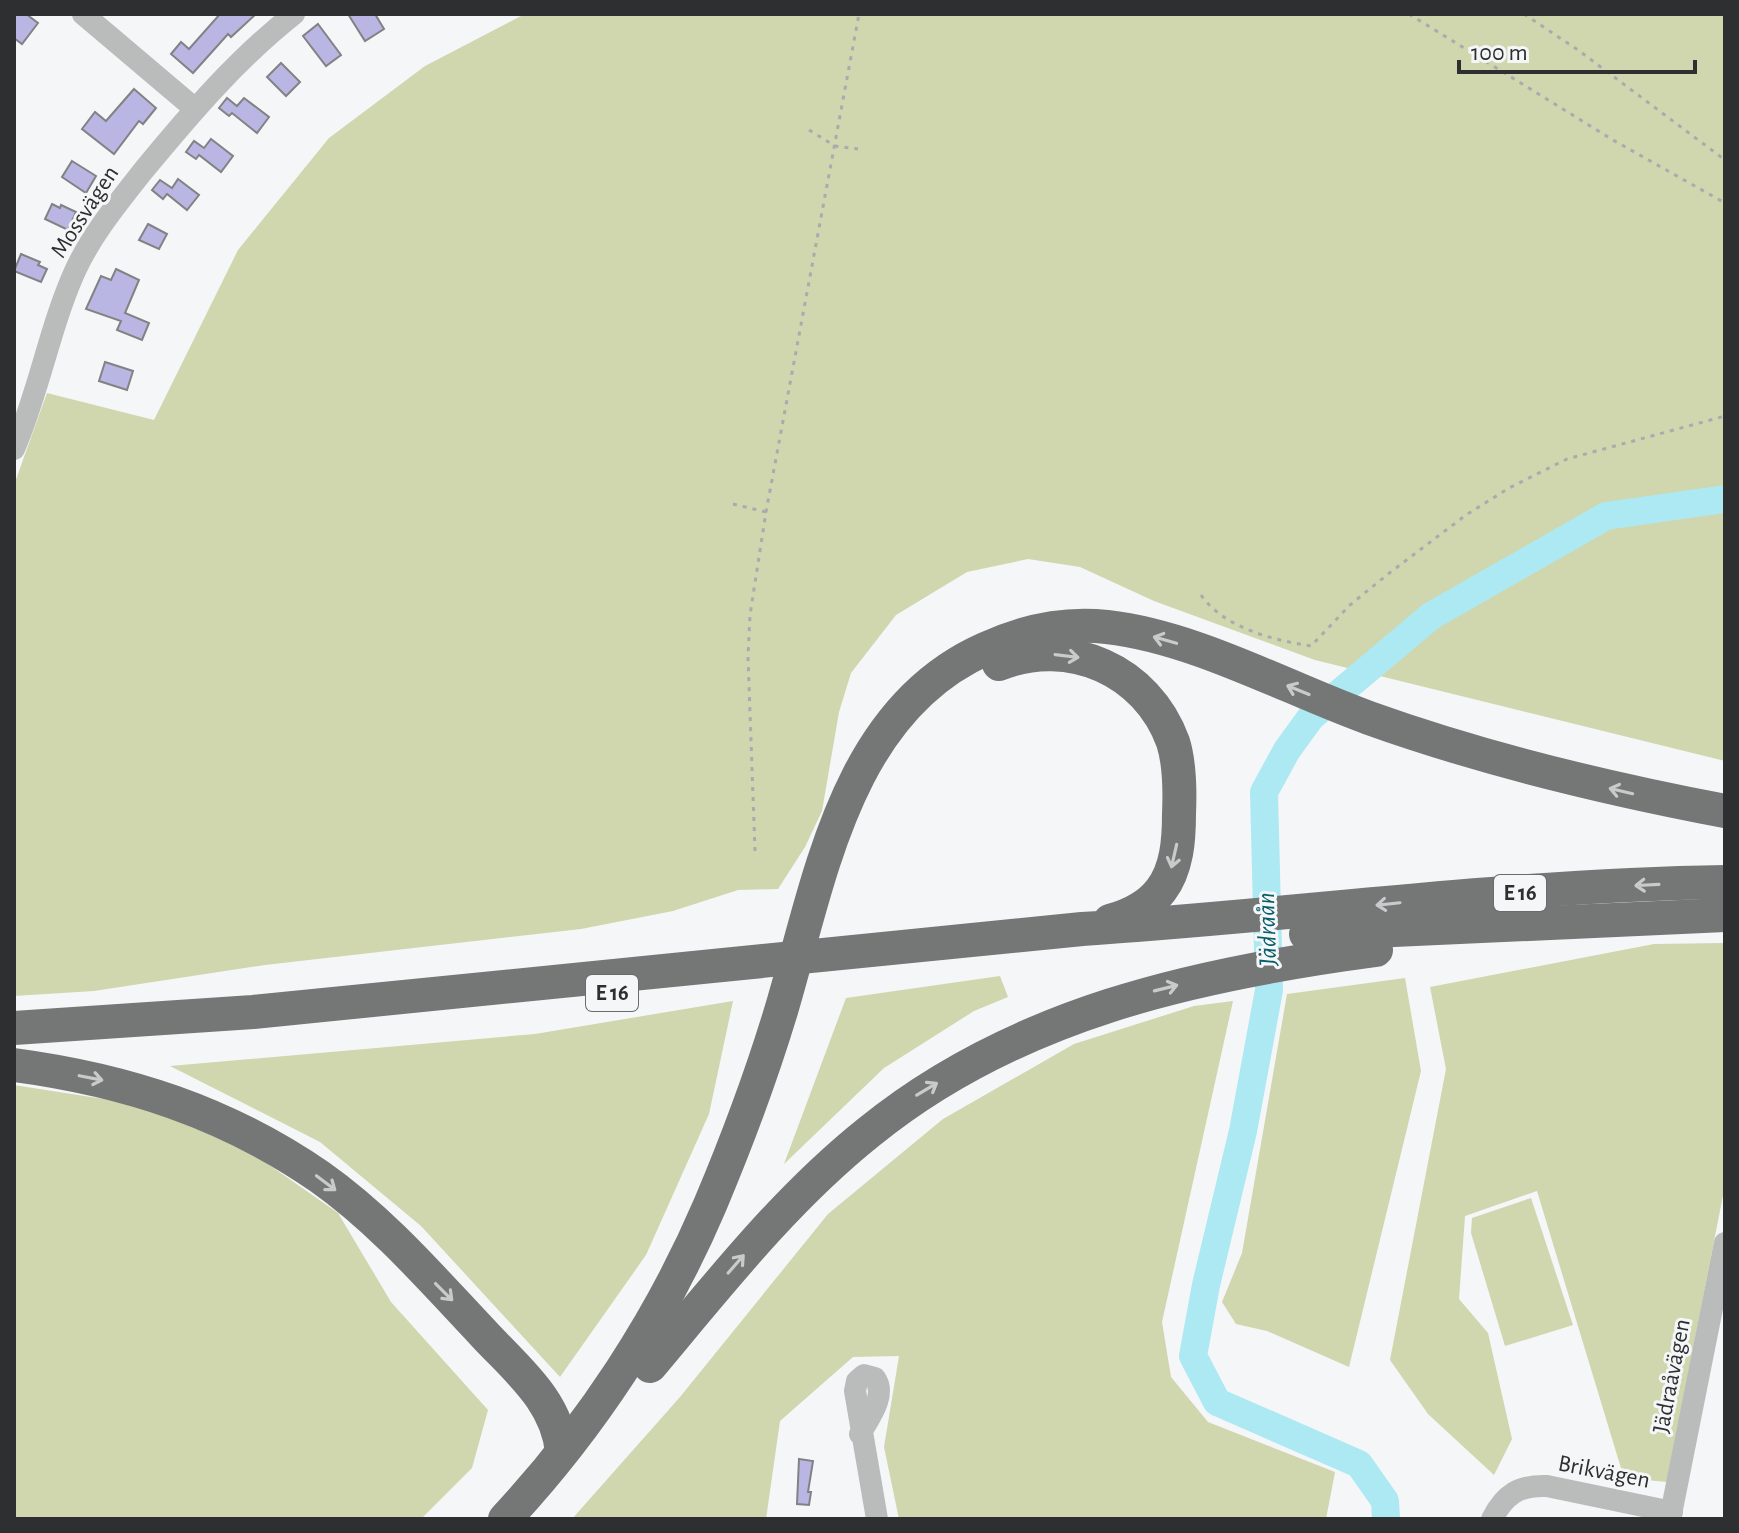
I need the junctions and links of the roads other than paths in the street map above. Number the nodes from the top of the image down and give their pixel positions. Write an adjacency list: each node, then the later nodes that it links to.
1 (83, 14): 3 (street)
2 (294, 14): 3 (street, Mossvägen)
3 (194, 108): 4 (street, Mossvägen)
4 (14, 449)
5 (1725, 811): 8 (highway, one-way to 8)
6 (1725, 882): 11 (highway, E 16, one-way to 11)
7 (1725, 915): 11 (highway, E 16)
8 (818, 918): 9 (highway, one-way to 9); 12 (highway)
9 (1082, 929): 10 (highway, E 16); 13 (highway, E 16)
10 (1213, 930): 11 (highway, E 16); 14 (highway, E 16)
11 (1314, 934): 17 (highway, one-way to 11)
12 (791, 1010): 17 (highway); 19 (highway)
13 (14, 1028)
14 (14, 1044)
15 (14, 1065): 19 (highway, one-way to 19)
16 (1725, 1243): 20 (street, Jädraåvägen)
17 (650, 1366): 22 (highway)
18 (860, 1434): 23 (street)
19 (562, 1452): 21 (highway)
20 (1671, 1516): 24 (street, Brikvägen)
21 (505, 1519)
22 (534, 1519)
23 (877, 1519)
24 (1492, 1519)

